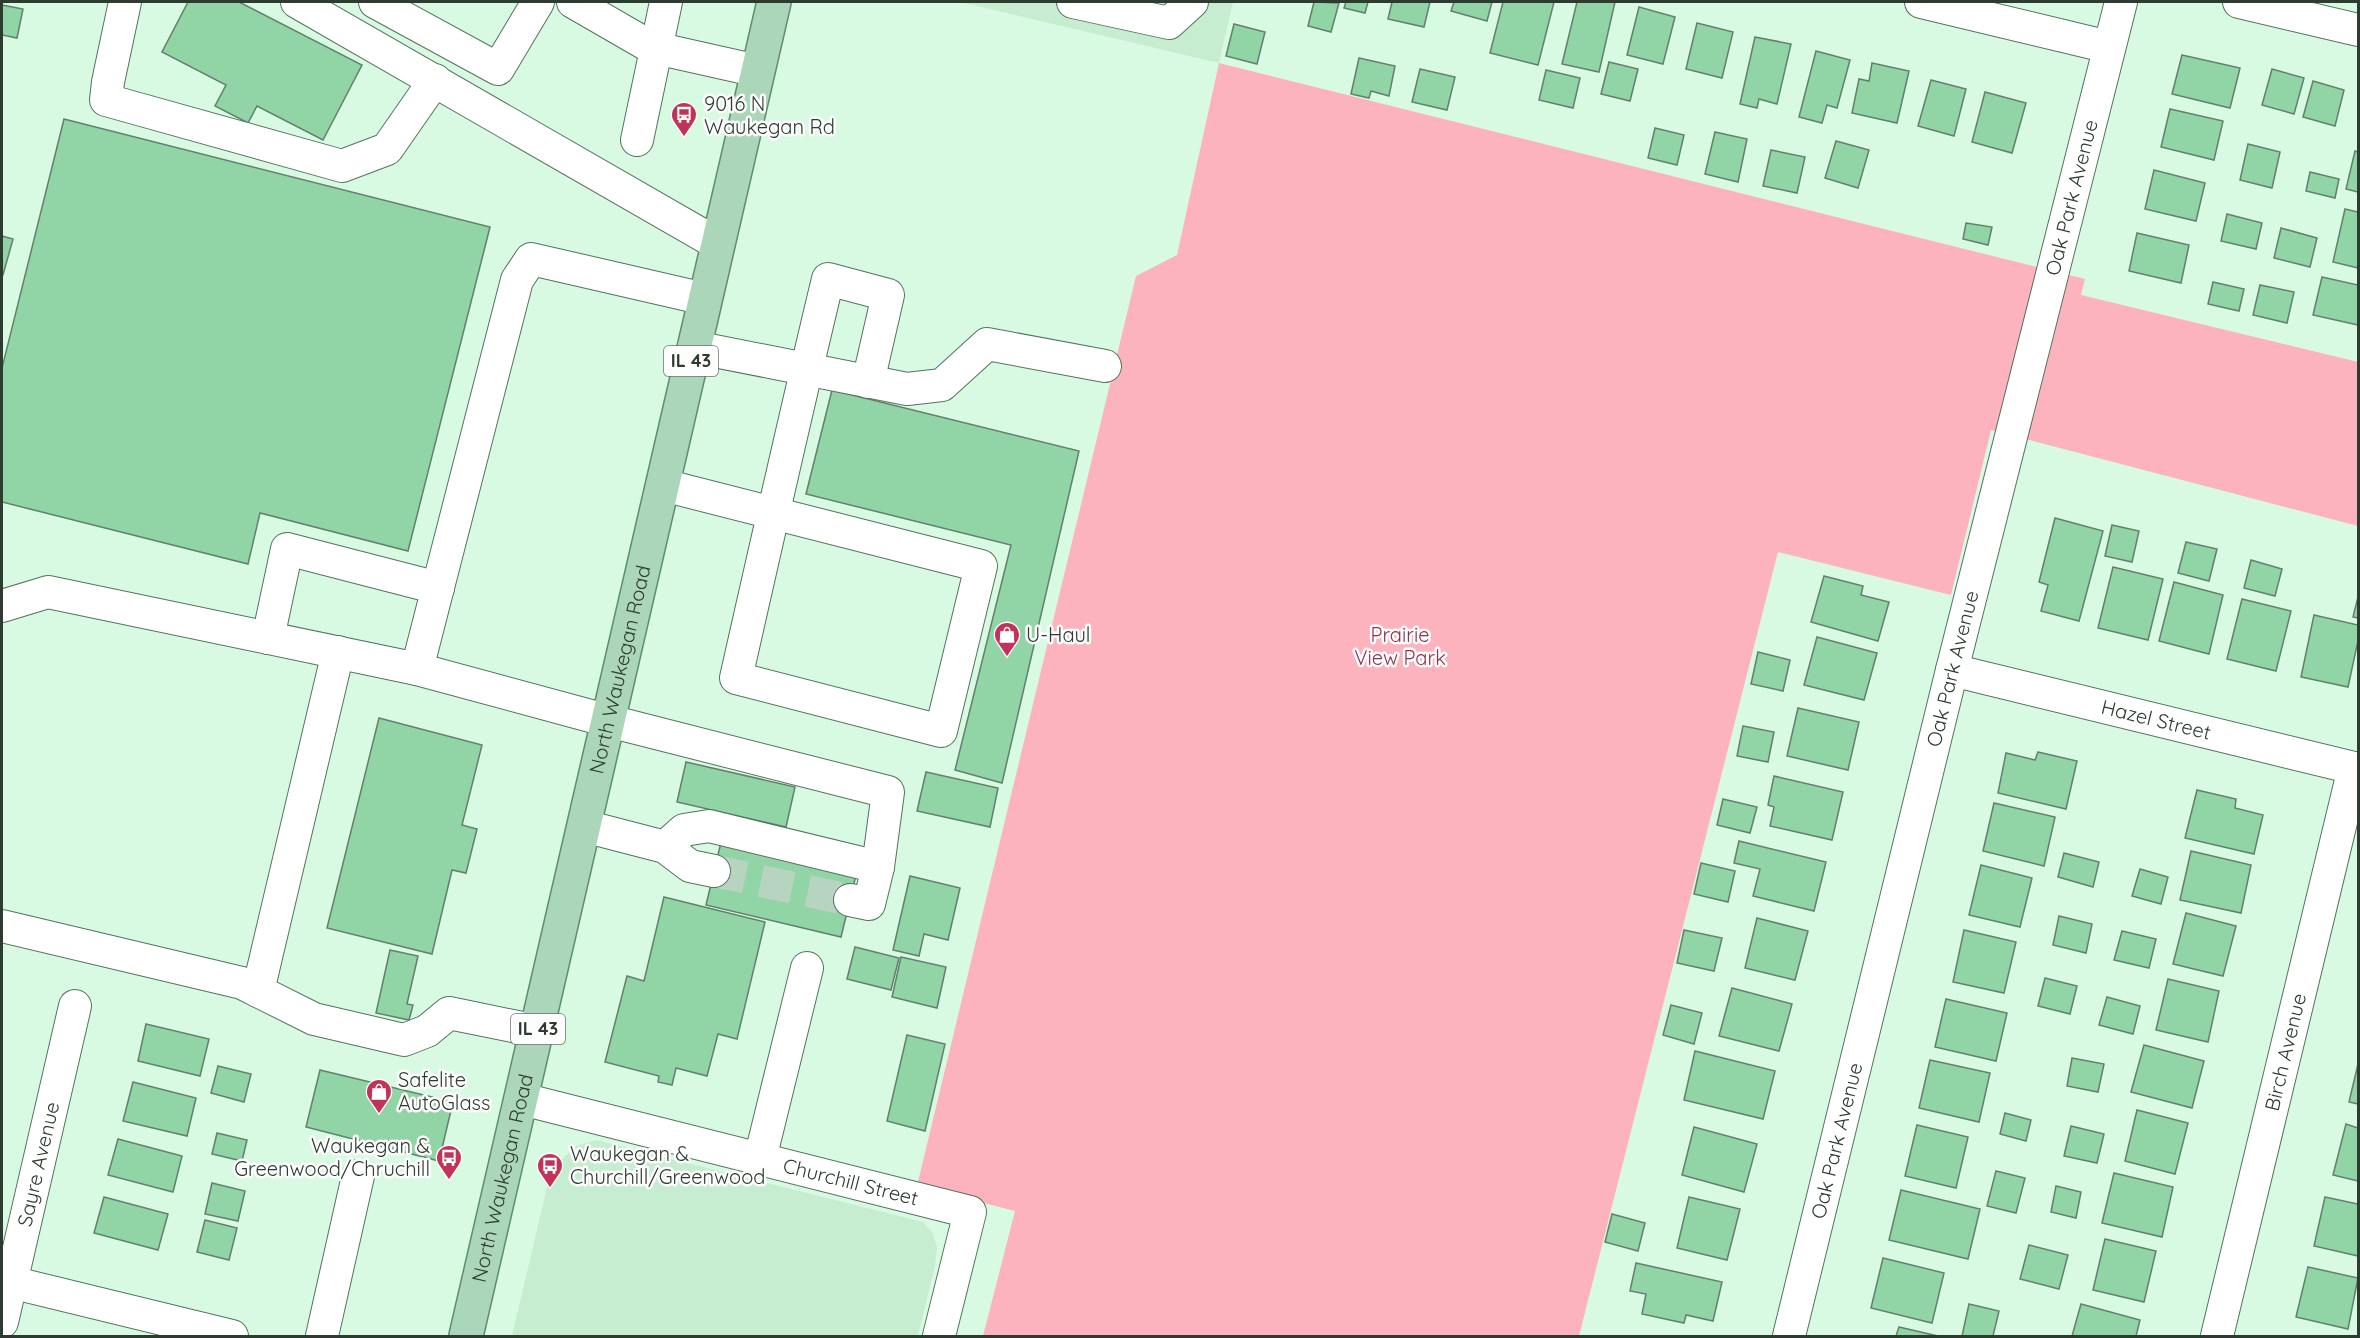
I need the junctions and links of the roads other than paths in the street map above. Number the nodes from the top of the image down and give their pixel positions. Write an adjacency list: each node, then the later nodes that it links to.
1 (125, 2): 17 (street)
2 (297, 2): 17 (street)
3 (375, 2): 4 (street)
4 (538, 2)
5 (573, 2): 15 (street)
6 (666, 2): 15 (street)
7 (774, 2): 16 (main road, North Waukegan Road / IL 43)
8 (1073, 2): 9 (street)
9 (1192, 2)
10 (1921, 2): 14 (street)
11 (2121, 2): 14 (street, Oak Park Avenue)
12 (2239, 2): 13 (street)
13 (2358, 30)
14 (2109, 47): 32 (street, Oak Park Avenue)
15 (657, 48): 16 (street); 18 (street)
16 (758, 71): 19 (main road, North Waukegan Road / IL 43)
17 (435, 80): 19 (street)
18 (638, 140)
19 (718, 244): 20 (main road, North Waukegan Road / IL 43)
20 (705, 299): 21 (main road, North Waukegan Road / IL 43); 27 (street)
21 (694, 347): 23 (street); 25 (main road, North Waukegan Road / IL 43)
22 (1105, 366): 24 (street)
23 (806, 369): 24 (street); 24 (street); 26 (street)
24 (868, 382)
25 (663, 485): 26 (street); 33 (main road, North Waukegan Road / IL 43)
26 (774, 512): 26 (street)
27 (438, 588): 29 (street); 31 (street)
28 (2, 606): 29 (street)
29 (268, 638): 30 (street)
30 (338, 652): 31 (street); 42 (street)
31 (417, 669): 33 (street)
32 (1952, 670): 34 (street, Hazel Street); 54 (street, Oak Park Avenue)
33 (609, 721): 35 (main road, North Waukegan Road / IL 43); 37 (street)
34 (2356, 768): 55 (street, Birch Avenue)
35 (584, 826): 36 (street); 44 (main road, North Waukegan Road / IL 43)
36 (665, 847): 37 (street); 38 (street)
37 (878, 867): 39 (street)
38 (714, 871)
39 (859, 902)
40 (2, 926): 42 (street)
41 (807, 968): 46 (street)
42 (258, 991): 44 (street)
43 (75, 1006): 48 (street, Sayre Avenue)
44 (537, 1031): 45 (main road, North Waukegan Road / IL 43)
45 (522, 1099): 46 (street, Churchill Street); 52 (main road, North Waukegan Road / IL 43)
46 (760, 1159): 53 (street, Churchill Street)
47 (358, 1176): 51 (street)
48 (6, 1281): 49 (street, Sayre Avenue); 50 (street)
49 (2, 1322)
50 (226, 1336)
51 (322, 1336)
52 (466, 1336)
53 (939, 1336)
54 (1789, 1336)
55 (2217, 1336)

